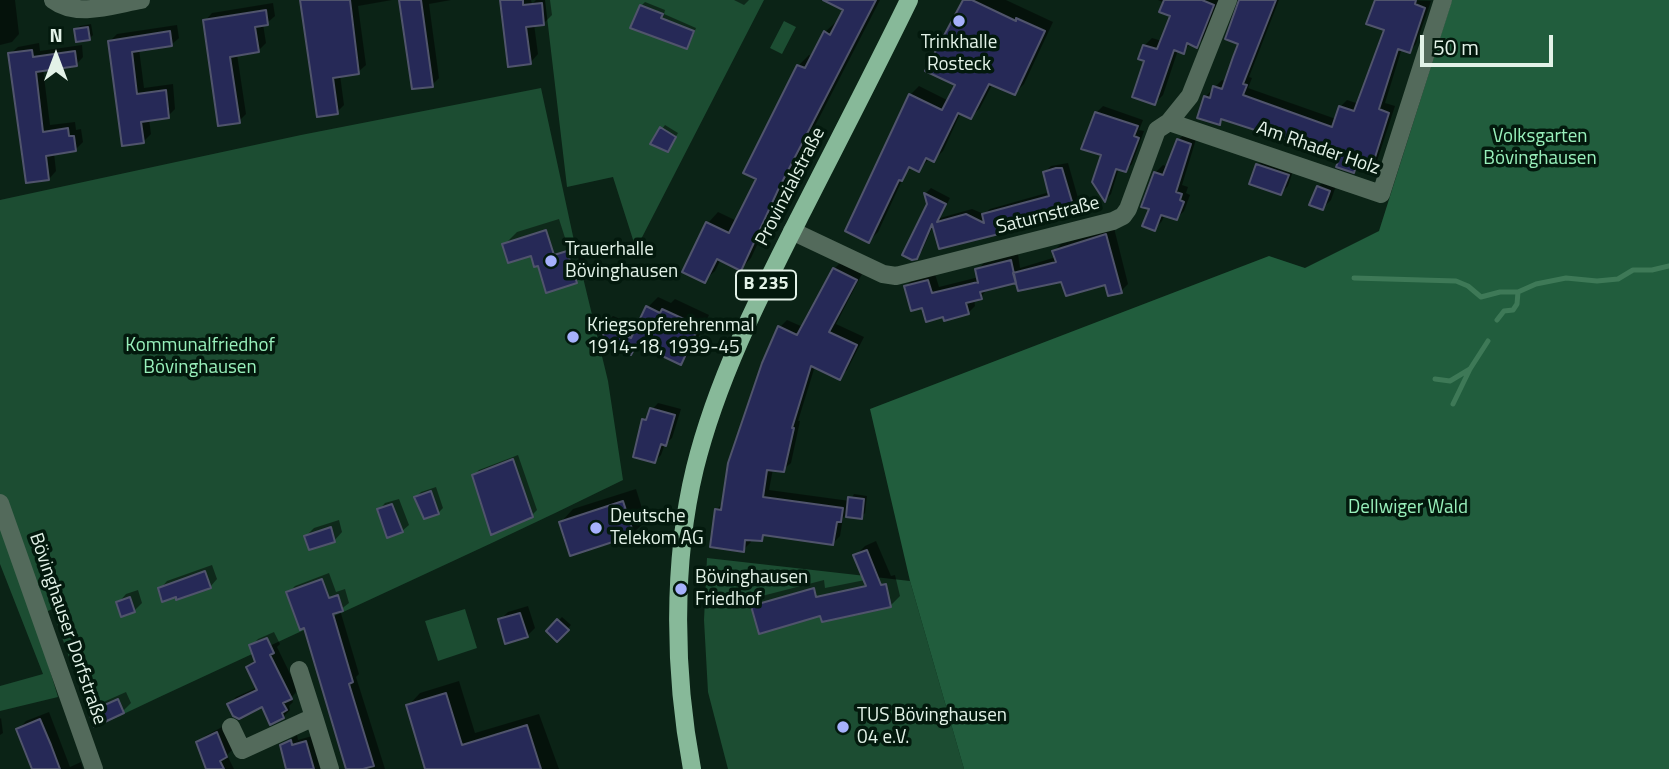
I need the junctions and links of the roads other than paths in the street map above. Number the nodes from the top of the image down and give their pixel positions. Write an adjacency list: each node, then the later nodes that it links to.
1 (141, 0): 5 (street)
2 (909, 0): 7 (main road, Provinzialstraße / B 235)
3 (1228, 0): 6 (street, Saturnstraße)
4 (1443, 0): 6 (street, Am Rhader Holz)
5 (58, 4)
6 (1169, 121): 7 (street, Saturnstraße)
7 (792, 231): 14 (main road, Provinzialstraße / B 235)
8 (0, 503): 12 (street, Bövinghauser Dorfstraße)
9 (299, 670): 10 (street)
10 (314, 717): 11 (street); 13 (street)
11 (231, 727)
12 (94, 769)
13 (330, 769)
14 (692, 769)

